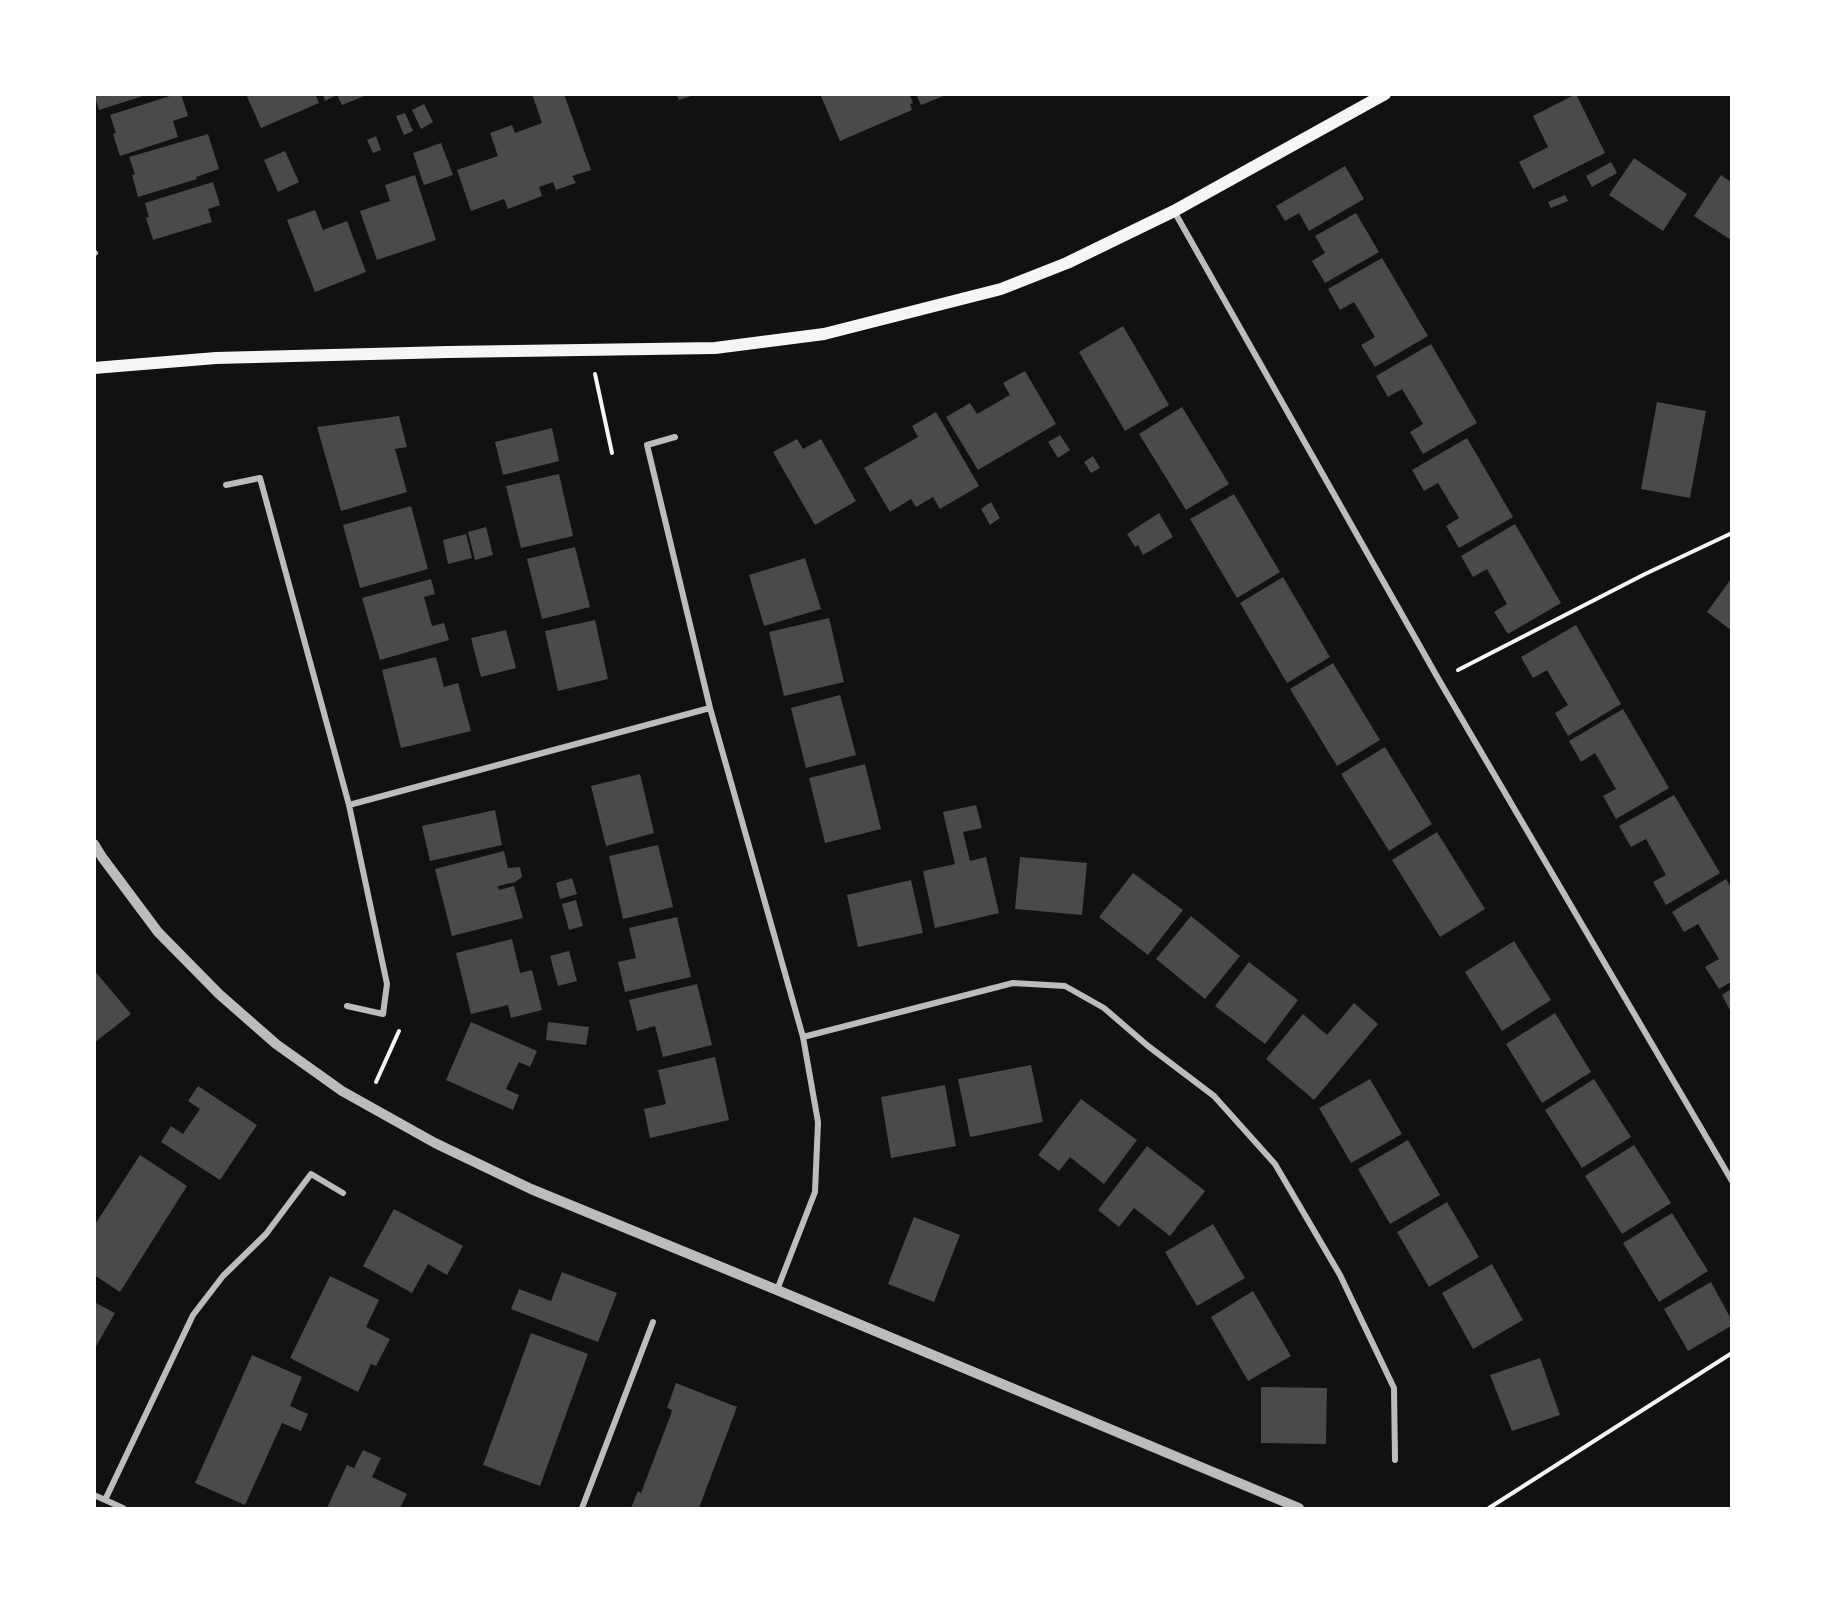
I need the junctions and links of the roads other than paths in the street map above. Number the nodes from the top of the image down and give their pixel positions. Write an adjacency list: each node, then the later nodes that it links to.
1 (1385, 94): 2 (main road)
2 (1174, 211): 3 (main road); 12 (street)
3 (94, 368)
4 (675, 437): 6 (street)
5 (226, 485): 7 (street)
6 (710, 708): 7 (street); 11 (street)
7 (350, 804): 10 (street)
8 (94, 844): 9 (street)
9 (98, 860): 14 (street)
10 (347, 1006)
11 (802, 1037): 14 (street); 16 (street)
12 (1731, 1181)
13 (343, 1192): 18 (street)
14 (777, 1290): 21 (street)
15 (653, 1322): 20 (street)
16 (1395, 1460)
17 (94, 1495): 18 (street)
18 (105, 1500): 19 (street)
19 (123, 1509)
20 (582, 1509)
21 (1299, 1509)

